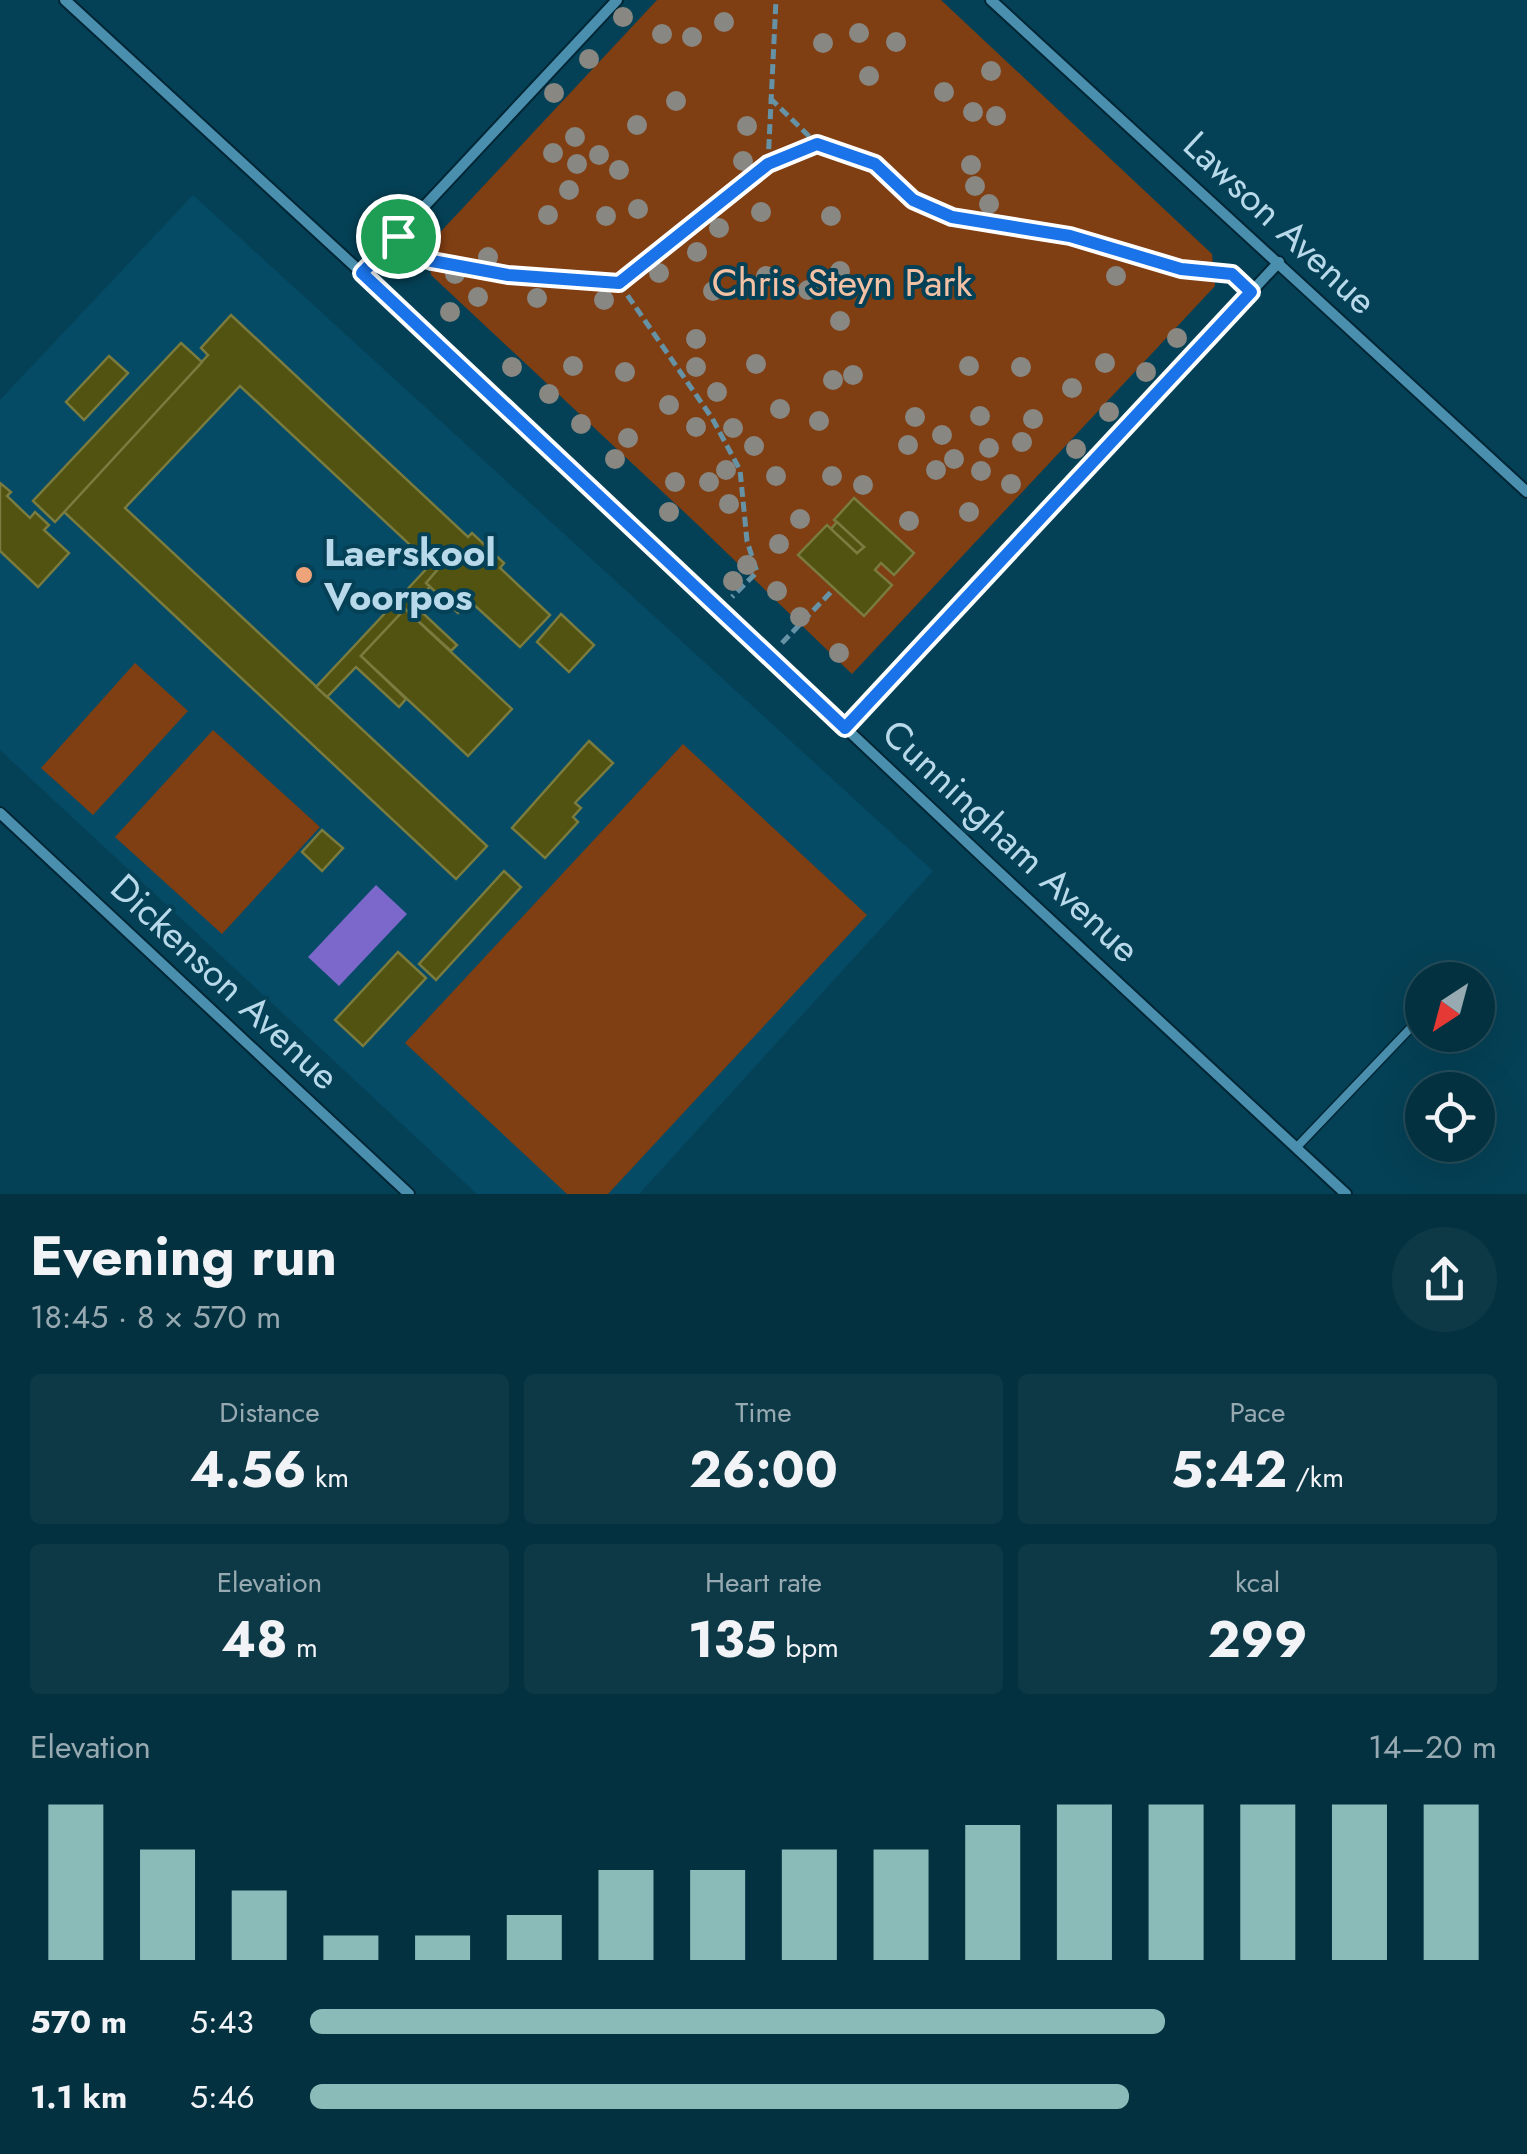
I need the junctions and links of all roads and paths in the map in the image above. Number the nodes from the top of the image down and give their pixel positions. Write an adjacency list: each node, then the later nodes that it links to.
1 (65, 0): 10 (street, Cunningham Avenue)
2 (617, 0): 8 (street)
3 (776, 0): 5 (path)
4 (991, 0): 9 (street, Lawson Avenue)
5 (770, 98): 6 (path); 7 (path)
6 (817, 144): 7 (path); 12 (path)
7 (768, 164): 11 (path)
8 (398, 236): 10 (street); 11 (path)
9 (1279, 262): 12 (street); 13 (street, Lawson Avenue)
10 (362, 273): 17 (street, Cunningham Avenue)
11 (619, 283): 15 (path)
12 (1251, 292): 17 (street)
13 (1527, 492)
14 (832, 591): 16 (path)
15 (729, 600)
16 (799, 626)
17 (845, 728): 20 (street, Cunningham Avenue)
18 (0, 813): 21 (street, Dickenson Avenue)
19 (1405, 1034): 20 (lane)
20 (1296, 1148): 22 (street, Cunningham Avenue)
21 (409, 1194)
22 (1346, 1194)

